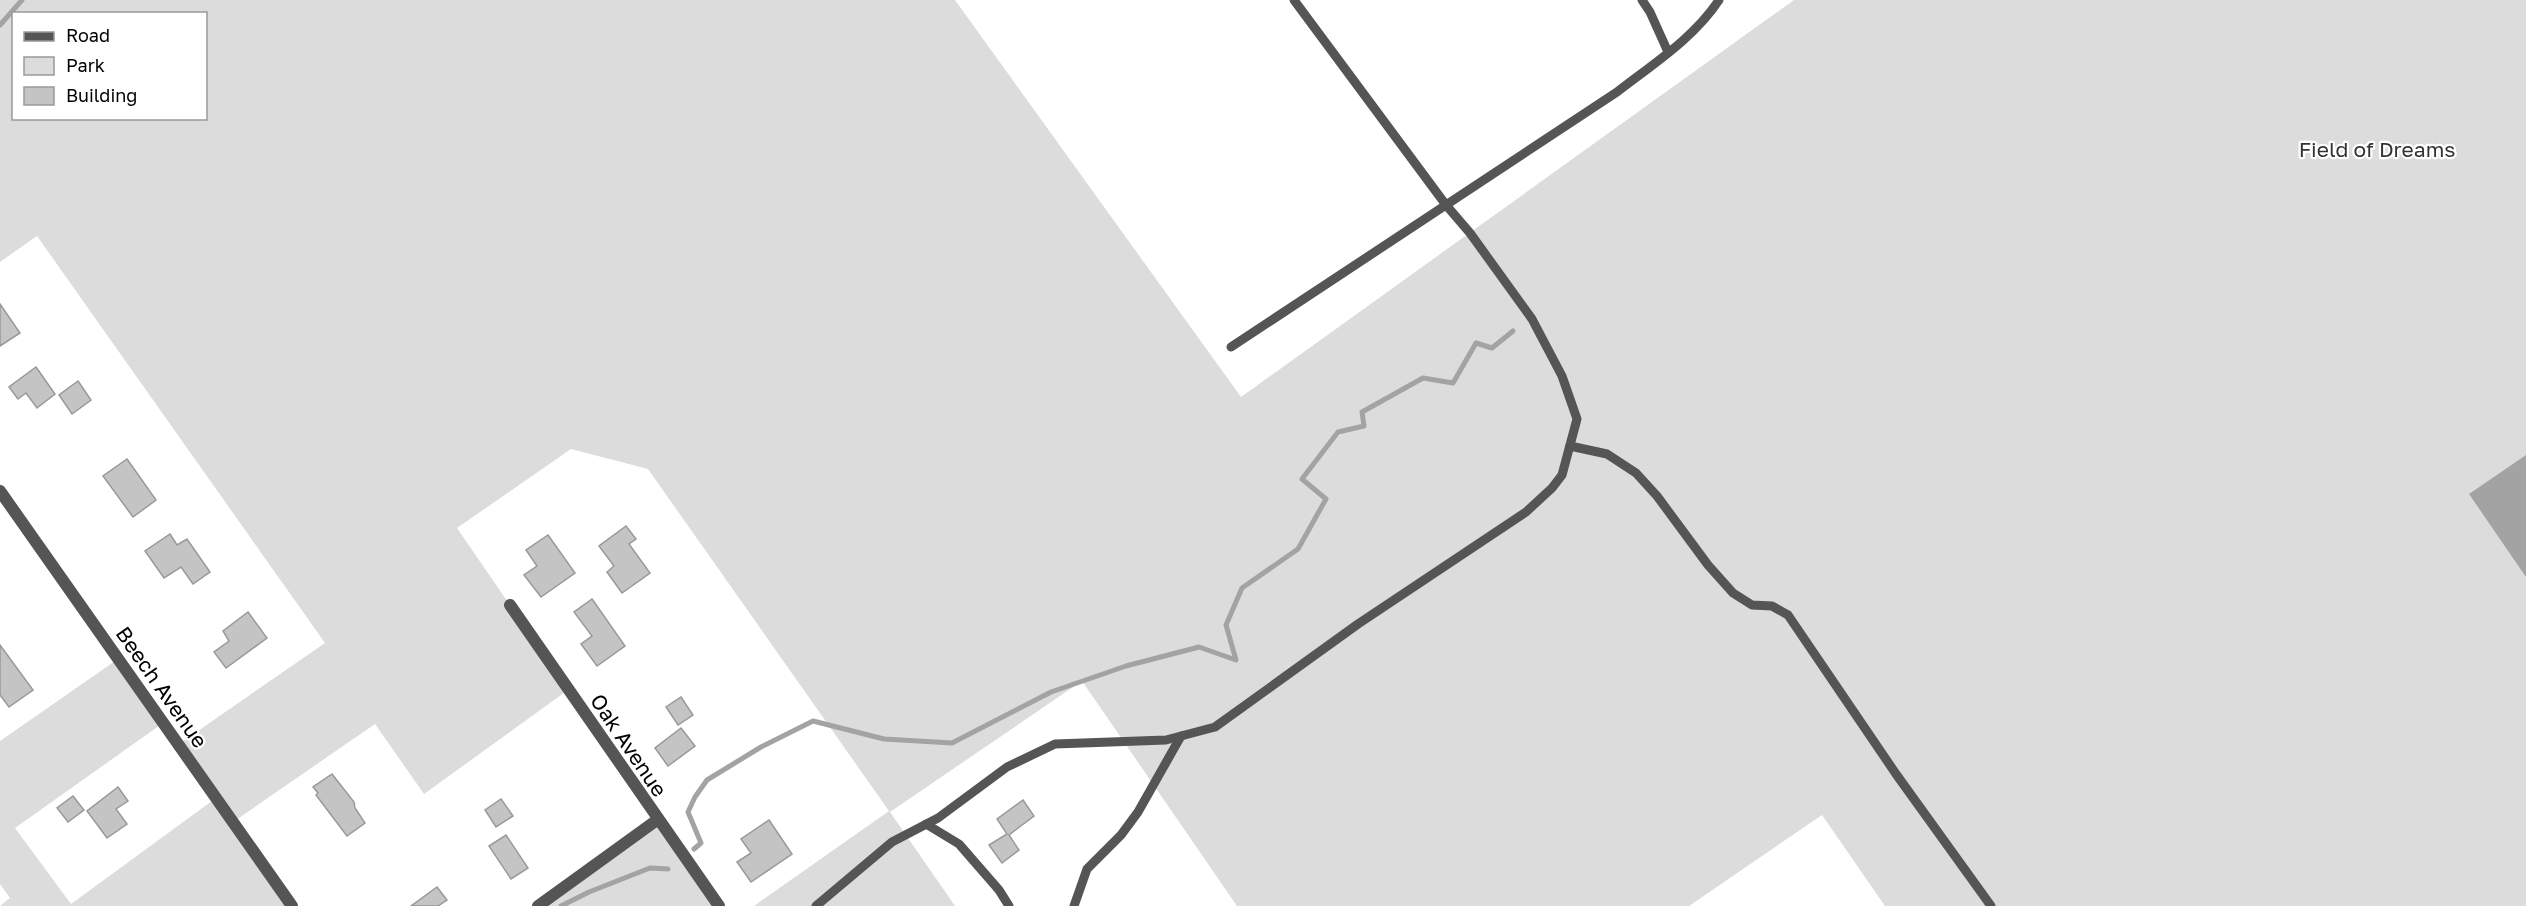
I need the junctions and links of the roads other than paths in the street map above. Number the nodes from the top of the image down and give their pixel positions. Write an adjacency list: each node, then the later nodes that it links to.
1 (1294, 0): 5 (lane)
2 (1642, 0): 4 (lane)
3 (1719, 0): 4 (lane)
4 (1668, 52): 5 (lane)
5 (1446, 205): 6 (lane); 7 (lane)
6 (1231, 347)
7 (1570, 446): 10 (lane); 19 (lane)
8 (0, 491): 13 (street, Beech Avenue)
9 (510, 605): 11 (street, Oak Avenue)
10 (1181, 736): 12 (lane); 18 (lane)
11 (657, 820): 14 (street); 15 (street, Oak Avenue)
12 (926, 824): 16 (lane); 17 (lane)
13 (292, 906)
14 (538, 906)
15 (718, 906)
16 (816, 906)
17 (1009, 906)
18 (1074, 906)
19 (1991, 906)

